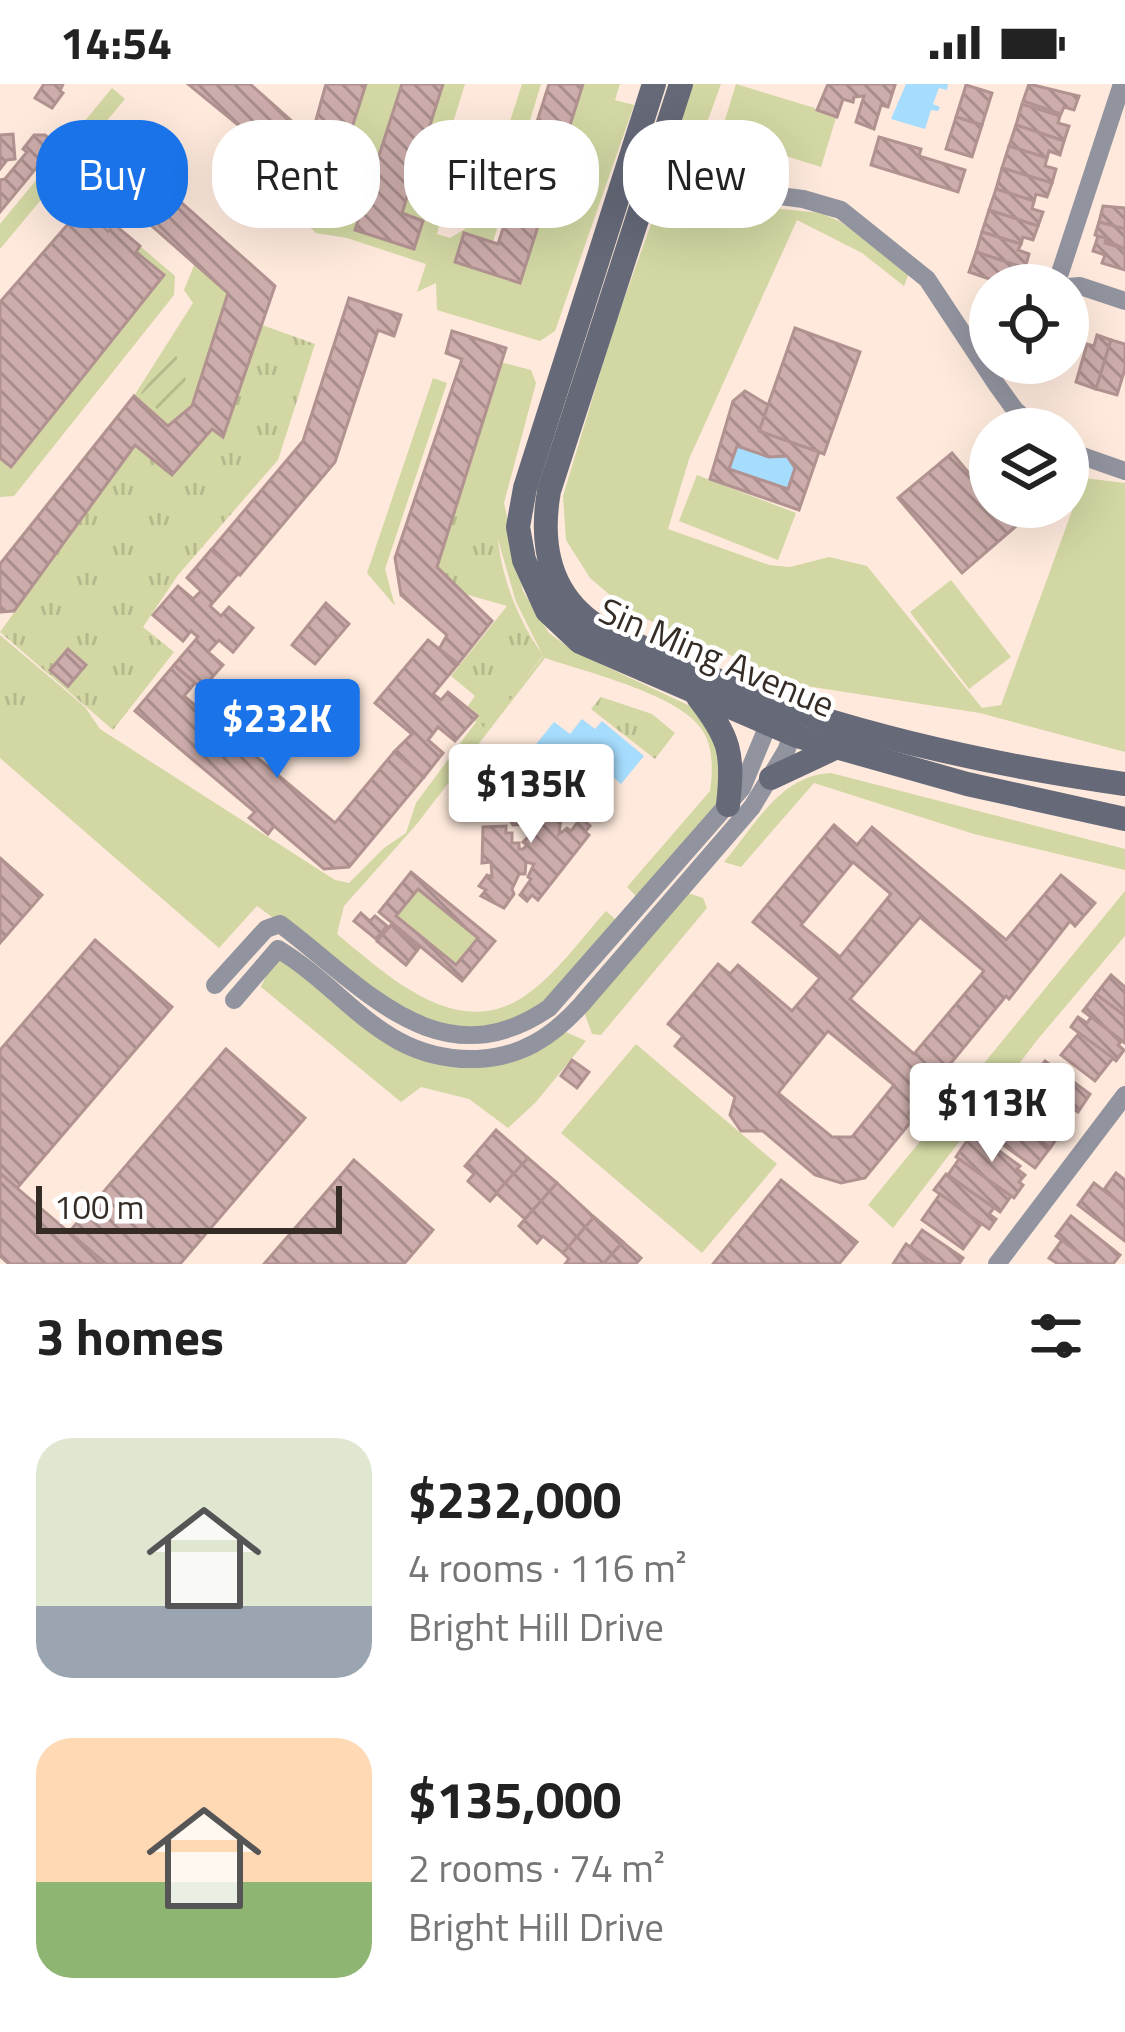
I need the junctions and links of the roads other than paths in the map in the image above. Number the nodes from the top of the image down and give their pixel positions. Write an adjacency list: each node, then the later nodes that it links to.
1 (654, 84): 4 (main road, Sin Ming Avenue)
2 (682, 84): 5 (main road, Sin Ming Avenue)
3 (1122, 84): 9 (street)
4 (642, 120)
5 (670, 120)
6 (623, 178): 17 (main road, Sin Ming Avenue)
7 (789, 197): 12 (street)
8 (635, 228): 18 (main road, Sin Ming Avenue)
9 (1062, 264)
10 (1089, 289): 11 (street)
11 (1125, 301)
12 (969, 340)
13 (997, 384): 14 (street)
14 (1016, 408)
15 (1089, 458): 16 (street)
16 (1125, 471)
17 (694, 693): 18 (main road, Sin Ming Avenue); 22 (main road)
18 (785, 718): 19 (main road, Sin Ming Avenue); 20 (street); 21 (main road, Sin Ming Avenue); 22 (street)
19 (837, 747): 20 (main road); 23 (main road, Sin Ming Avenue)
20 (771, 778): 27 (street)
21 (1125, 784)
22 (728, 805): 26 (street)
23 (1125, 819)
24 (215, 985): 26 (street)
25 (234, 1000): 27 (street)
26 (425, 1029): 27 (street)
27 (404, 1046)
28 (1125, 1095): 29 (street)
29 (997, 1264)

